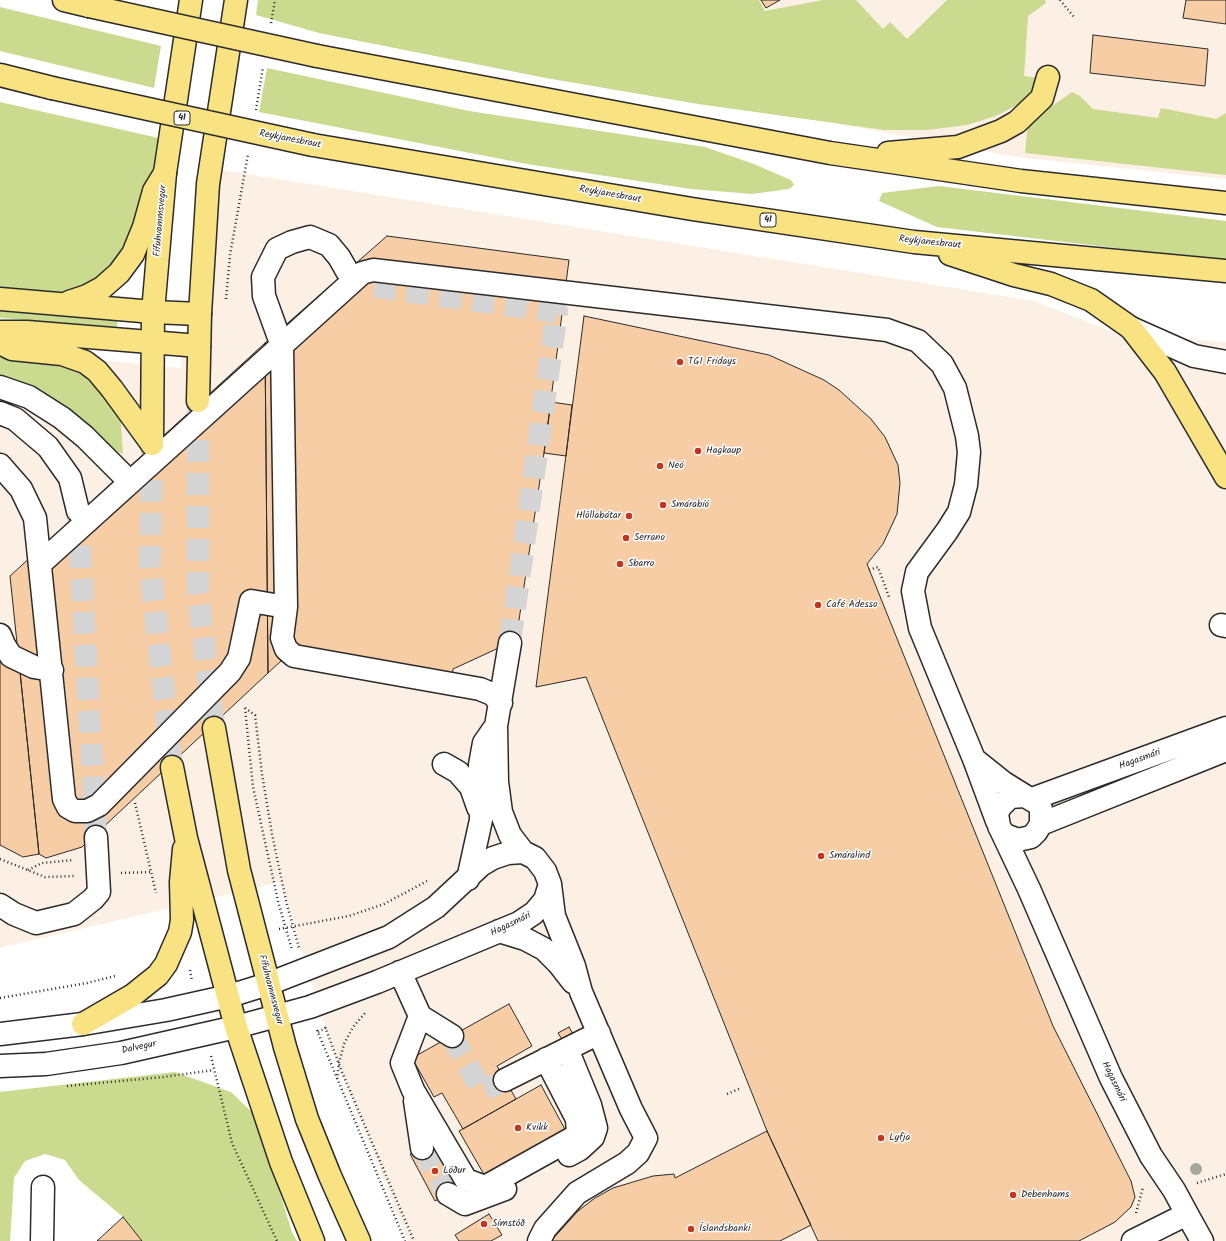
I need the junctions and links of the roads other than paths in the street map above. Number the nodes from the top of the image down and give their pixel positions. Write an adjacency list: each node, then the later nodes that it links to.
1 (64, 0): 6 (main road, bridge)
2 (191, 0): 7 (main road, Fífuhvammsvegur)
3 (236, 0): 15 (main road)
4 (0, 75): 9 (main road, Reykjanesbraut / 41, bridge)
5 (1048, 77): 6 (main road)
6 (830, 153): 8 (main road)
7 (165, 173): 13 (main road); 14 (main road, Fífuhvammsvegur)
8 (1226, 203)
9 (914, 242): 11 (main road, Reykjanesbraut / 41); 16 (main road)
10 (347, 271): 21 (street)
11 (1226, 271)
12 (0, 299): 13 (main road)
13 (66, 303): 14 (main road)
14 (153, 312): 15 (main road); 18 (main road, Fífuhvammsvegur)
15 (200, 314): 20 (main road)
16 (1131, 328): 22 (street); 27 (main road)
17 (0, 332): 18 (main road)
18 (152, 342): 19 (main road, Fífuhvammsvegur); 20 (main road)
19 (0, 343)
20 (199, 346): 24 (main road)
21 (282, 346): 28 (street); 31 (street); 40 (street)
22 (1226, 362)
23 (0, 387): 28 (street)
24 (198, 401)
25 (8, 416): 29 (street)
26 (0, 465): 30 (street)
27 (1226, 476)
28 (130, 482): 30 (street)
29 (78, 511)
30 (41, 563): 34 (street)
31 (286, 607): 34 (street); 35 (street)
32 (0, 635): 34 (street)
33 (510, 643): 35 (street)
34 (52, 670)
35 (501, 703): 36 (street)
36 (496, 726): 44 (street); 49 (street)
37 (214, 728): 56 (main road, Fífuhvammsvegur)
38 (1226, 728): 43 (street, Hagasmári)
39 (1226, 750): 46 (street)
40 (974, 759): 43 (street); 45 (street)
41 (444, 764): 44 (street)
42 (172, 767): 48 (main road)
43 (1028, 797): 45 (street, Hagasmári); 46 (street, Hagasmári)
44 (480, 820): 50 (street)
45 (999, 826): 46 (street); 52 (street, Hagasmári)
46 (1039, 828): 52 (street, Hagasmári)
47 (96, 837): 53 (street)
48 (186, 838): 58 (main road); 61 (main road)
49 (523, 852): 50 (street); 51 (street)
50 (468, 879): 56 (street)
51 (550, 884): 54 (street, Hagasmári); 57 (street)
52 (1029, 889): 74 (street, Hagasmári)
53 (5, 912)
54 (499, 931): 55 (street, Hagasmári); 57 (street)
55 (400, 972): 59 (street, Hagasmári); 60 (street)
56 (268, 984): 58 (street); 59 (main road, Fífuhvammsvegur)
57 (581, 992): 63 (street)
58 (229, 996): 61 (street); 62 (main road)
59 (276, 1016): 62 (street, Dalvegur); 77 (main road, Fífuhvammsvegur)
60 (420, 1016): 65 (street); 70 (street)
61 (83, 1024): 64 (street)
62 (236, 1027): 68 (street, Dalvegur); 76 (main road)
63 (599, 1033): 66 (street); 78 (street)
64 (0, 1034)
65 (452, 1036)
66 (567, 1049): 67 (street); 73 (street)
67 (546, 1059): 69 (street); 70 (street)
68 (0, 1066)
69 (505, 1080)
70 (413, 1090): 71 (street)
71 (422, 1148)
72 (43, 1187): 75 (street)
73 (448, 1194)
74 (1187, 1214): 79 (street); 80 (street, Hagasmári)
75 (42, 1241)
76 (313, 1241)
77 (359, 1241)
78 (539, 1241)
79 (1133, 1241)
80 (1202, 1241)

